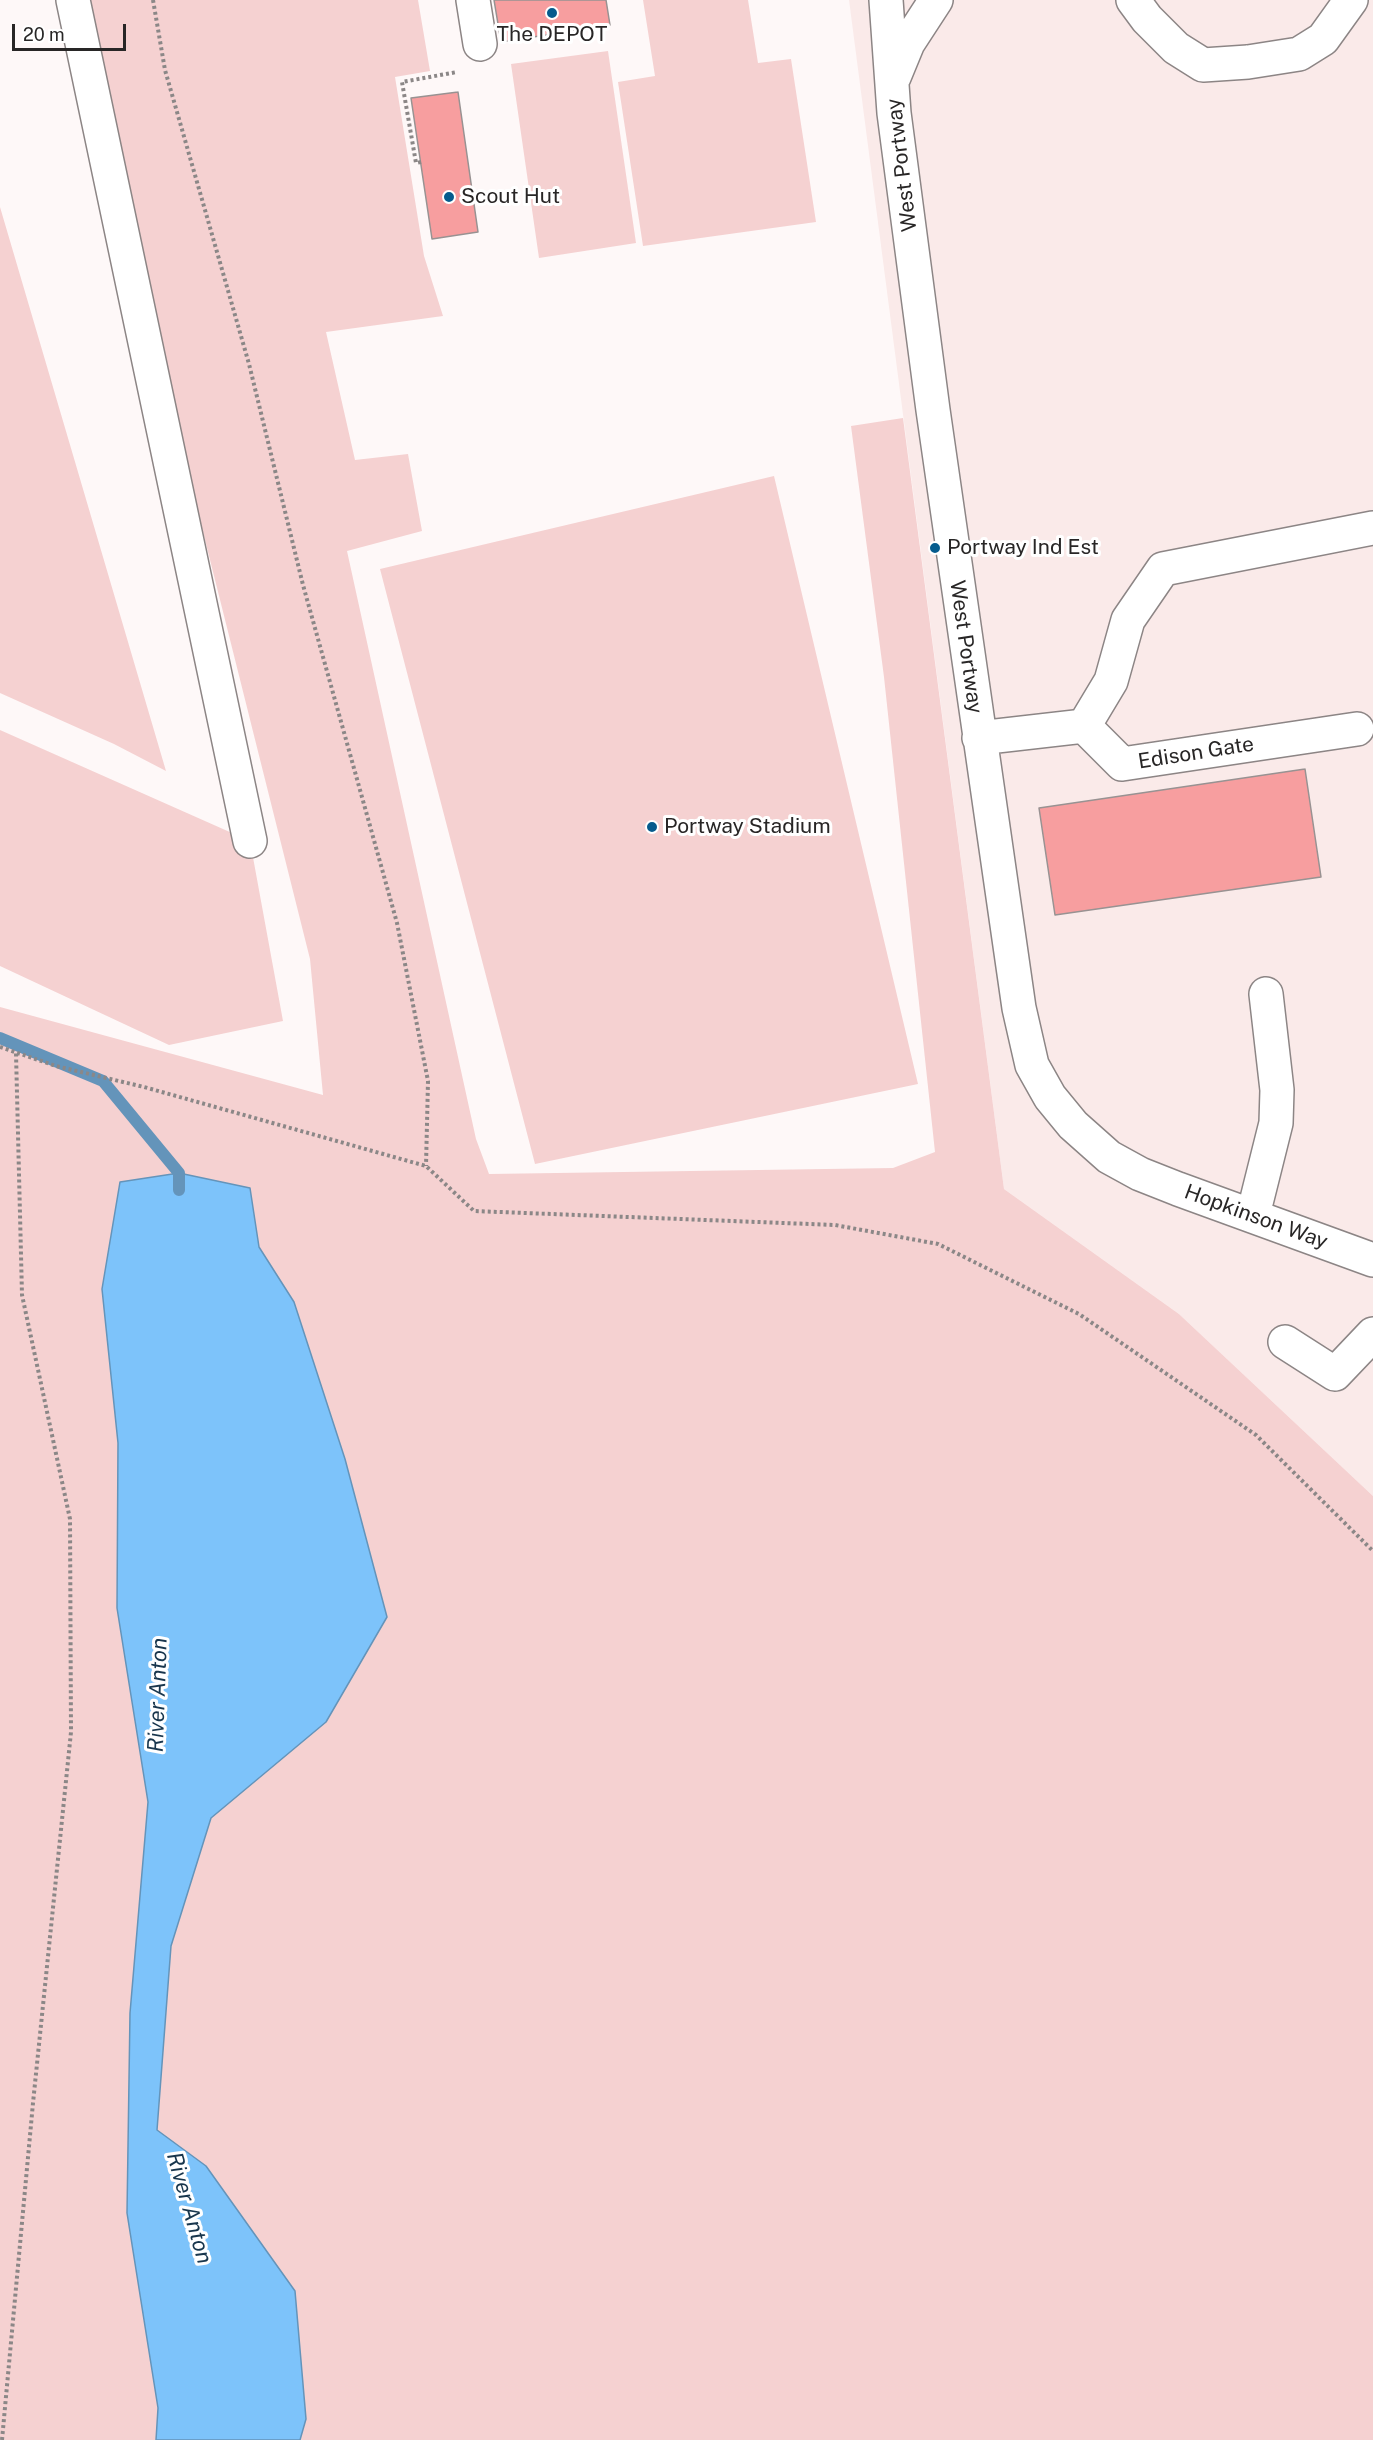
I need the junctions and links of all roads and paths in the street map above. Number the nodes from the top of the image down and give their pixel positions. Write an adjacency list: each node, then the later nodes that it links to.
1 (74, 0): 15 (street)
2 (153, 0): 19 (path)
3 (473, 0): 8 (street)
4 (886, 0): 9 (street, West Portway)
5 (936, 0): 9 (street)
6 (1133, 0): 7 (street)
7 (1350, 0)
8 (480, 44): 10 (path)
9 (893, 81): 14 (street, West Portway)
10 (421, 162)
11 (1373, 528): 12 (street)
12 (1084, 726): 13 (street, Edison Gate); 14 (street)
13 (1357, 729)
14 (979, 738): 20 (street, West Portway)
15 (250, 841)
16 (1266, 994): 21 (street)
17 (0, 1047): 18 (path)
18 (16, 1053): 19 (path); 26 (path)
19 (426, 1166): 25 (path)
20 (1140, 1174): 21 (street, Hopkinson Way)
21 (1253, 1215): 22 (street, Hopkinson Way)
22 (1373, 1260)
23 (1373, 1334): 24 (street)
24 (1285, 1342)
25 (1373, 1551)
26 (2, 2440)

